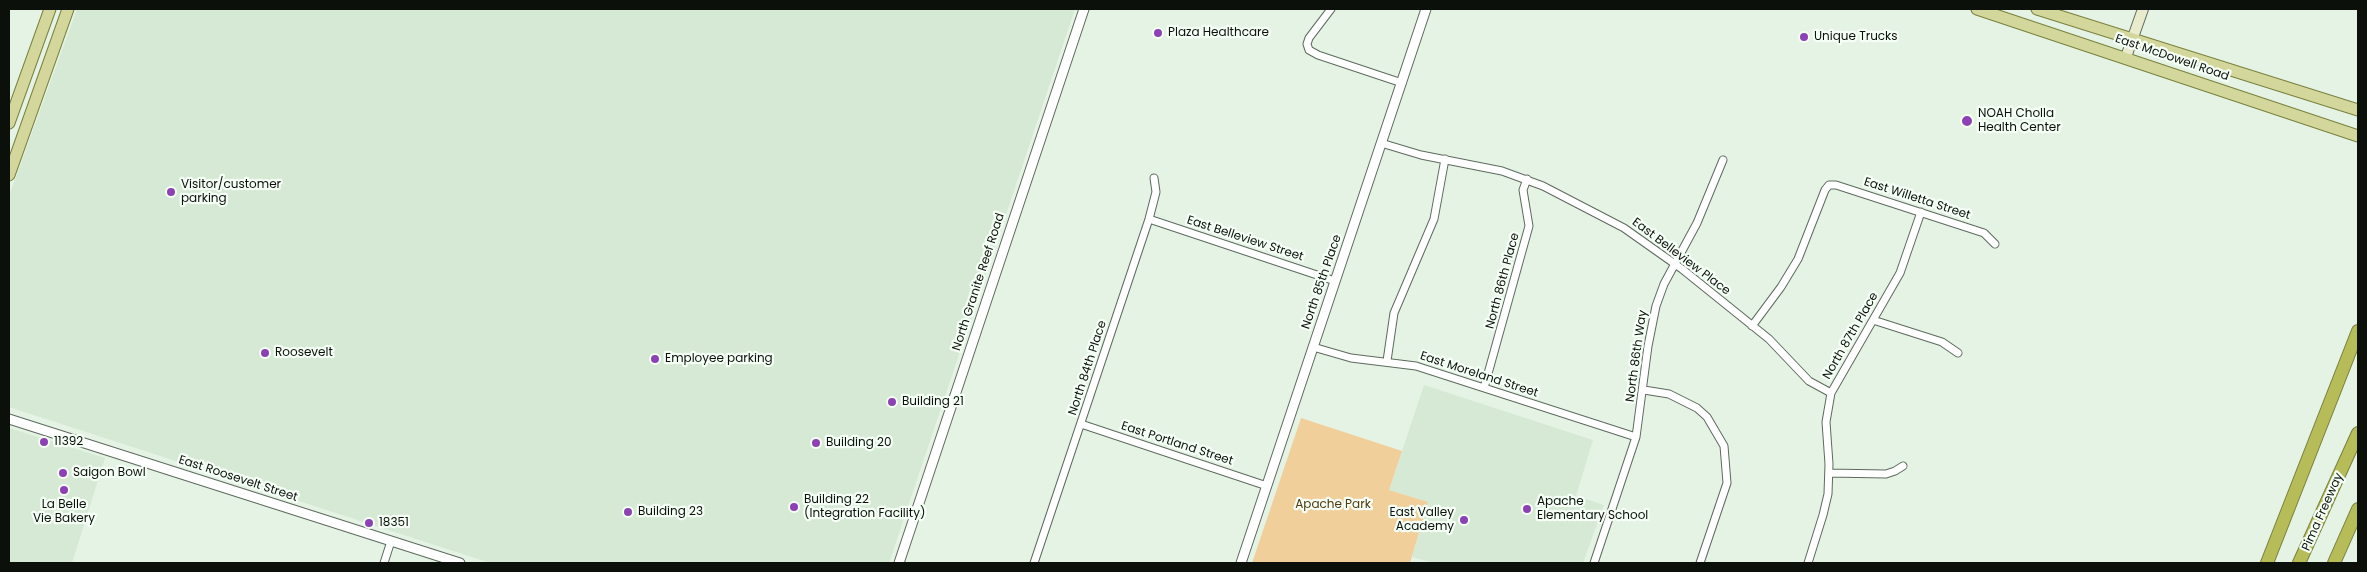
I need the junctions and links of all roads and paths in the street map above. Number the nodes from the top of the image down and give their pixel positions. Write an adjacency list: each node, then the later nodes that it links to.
1 (50, 9): 12 (main road)
2 (66, 9): 19 (main road)
3 (1084, 9): 47 (street, North Granite Reef Road)
4 (1331, 9): 11 (street)
5 (1426, 9): 11 (street, North 85th Place)
6 (1977, 9): 10 (main road, East McDowell Road)
7 (2037, 9): 9 (main road, East McDowell Road)
8 (2143, 9): 9 (main road)
9 (2133, 40): 10 (main road); 13 (main road, East McDowell Road)
10 (2126, 57): 15 (main road, East McDowell Road)
11 (1402, 83): 16 (street, North 85th Place)
12 (12, 101): 14 (main road)
13 (2358, 110)
14 (9, 123)
15 (2358, 136)
16 (1381, 143): 17 (street, East Belleview Place); 26 (street, North 85th Place)
17 (1445, 159): 21 (street, East Belleview Place); 32 (street)
18 (1723, 160): 25 (street, North 86th Way)
19 (9, 175)
20 (1154, 178): 23 (street, North 84th Place)
21 (1526, 179): 25 (street, East Belleview Place); 33 (street, North 86th Place)
22 (1921, 212): 24 (street, East Willetta Street); 27 (street, North 87th Place); 28 (street, East Willetta Street)
23 (1149, 219): 26 (street, East Belleview Street); 37 (street, North 84th Place)
24 (1995, 244)
25 (1676, 264): 28 (street, East Belleview Place); 34 (street, North 86th Way)
26 (1335, 281): 30 (street, North 85th Place)
27 (1873, 320): 31 (street); 35 (street, North 87th Place)
28 (1752, 326): 35 (street, East Belleview Place)
29 (2358, 331): 53 (highway)
30 (1313, 347): 32 (street, East Moreland Street); 42 (street, North 85th Place)
31 (1958, 353)
32 (1387, 361): 33 (street, East Moreland Street)
33 (1484, 388): 39 (street, East Moreland Street)
34 (1644, 390): 39 (street, North 86th Way); 51 (street)
35 (1831, 393): 41 (street, North 87th Place)
36 (9, 419): 44 (street, East Roosevelt Street)
37 (1081, 424): 42 (street, East Portland Street); 48 (street, North 84th Place)
38 (2358, 433): 54 (highway, Pima Freeway)
39 (1636, 437): 50 (street, North 86th Way)
40 (1903, 466): 41 (street)
41 (1829, 473): 52 (street, North 87th Place)
42 (1267, 486): 49 (street, North 85th Place)
43 (2358, 509): 55 (highway)
44 (390, 541): 45 (street); 46 (street, East Roosevelt Street)
45 (384, 563)
46 (460, 563)
47 (899, 563)
48 (1034, 563)
49 (1241, 563)
50 (1594, 563)
51 (1700, 563)
52 (1809, 563)
53 (2267, 563)
54 (2299, 563)
55 (2334, 563)

